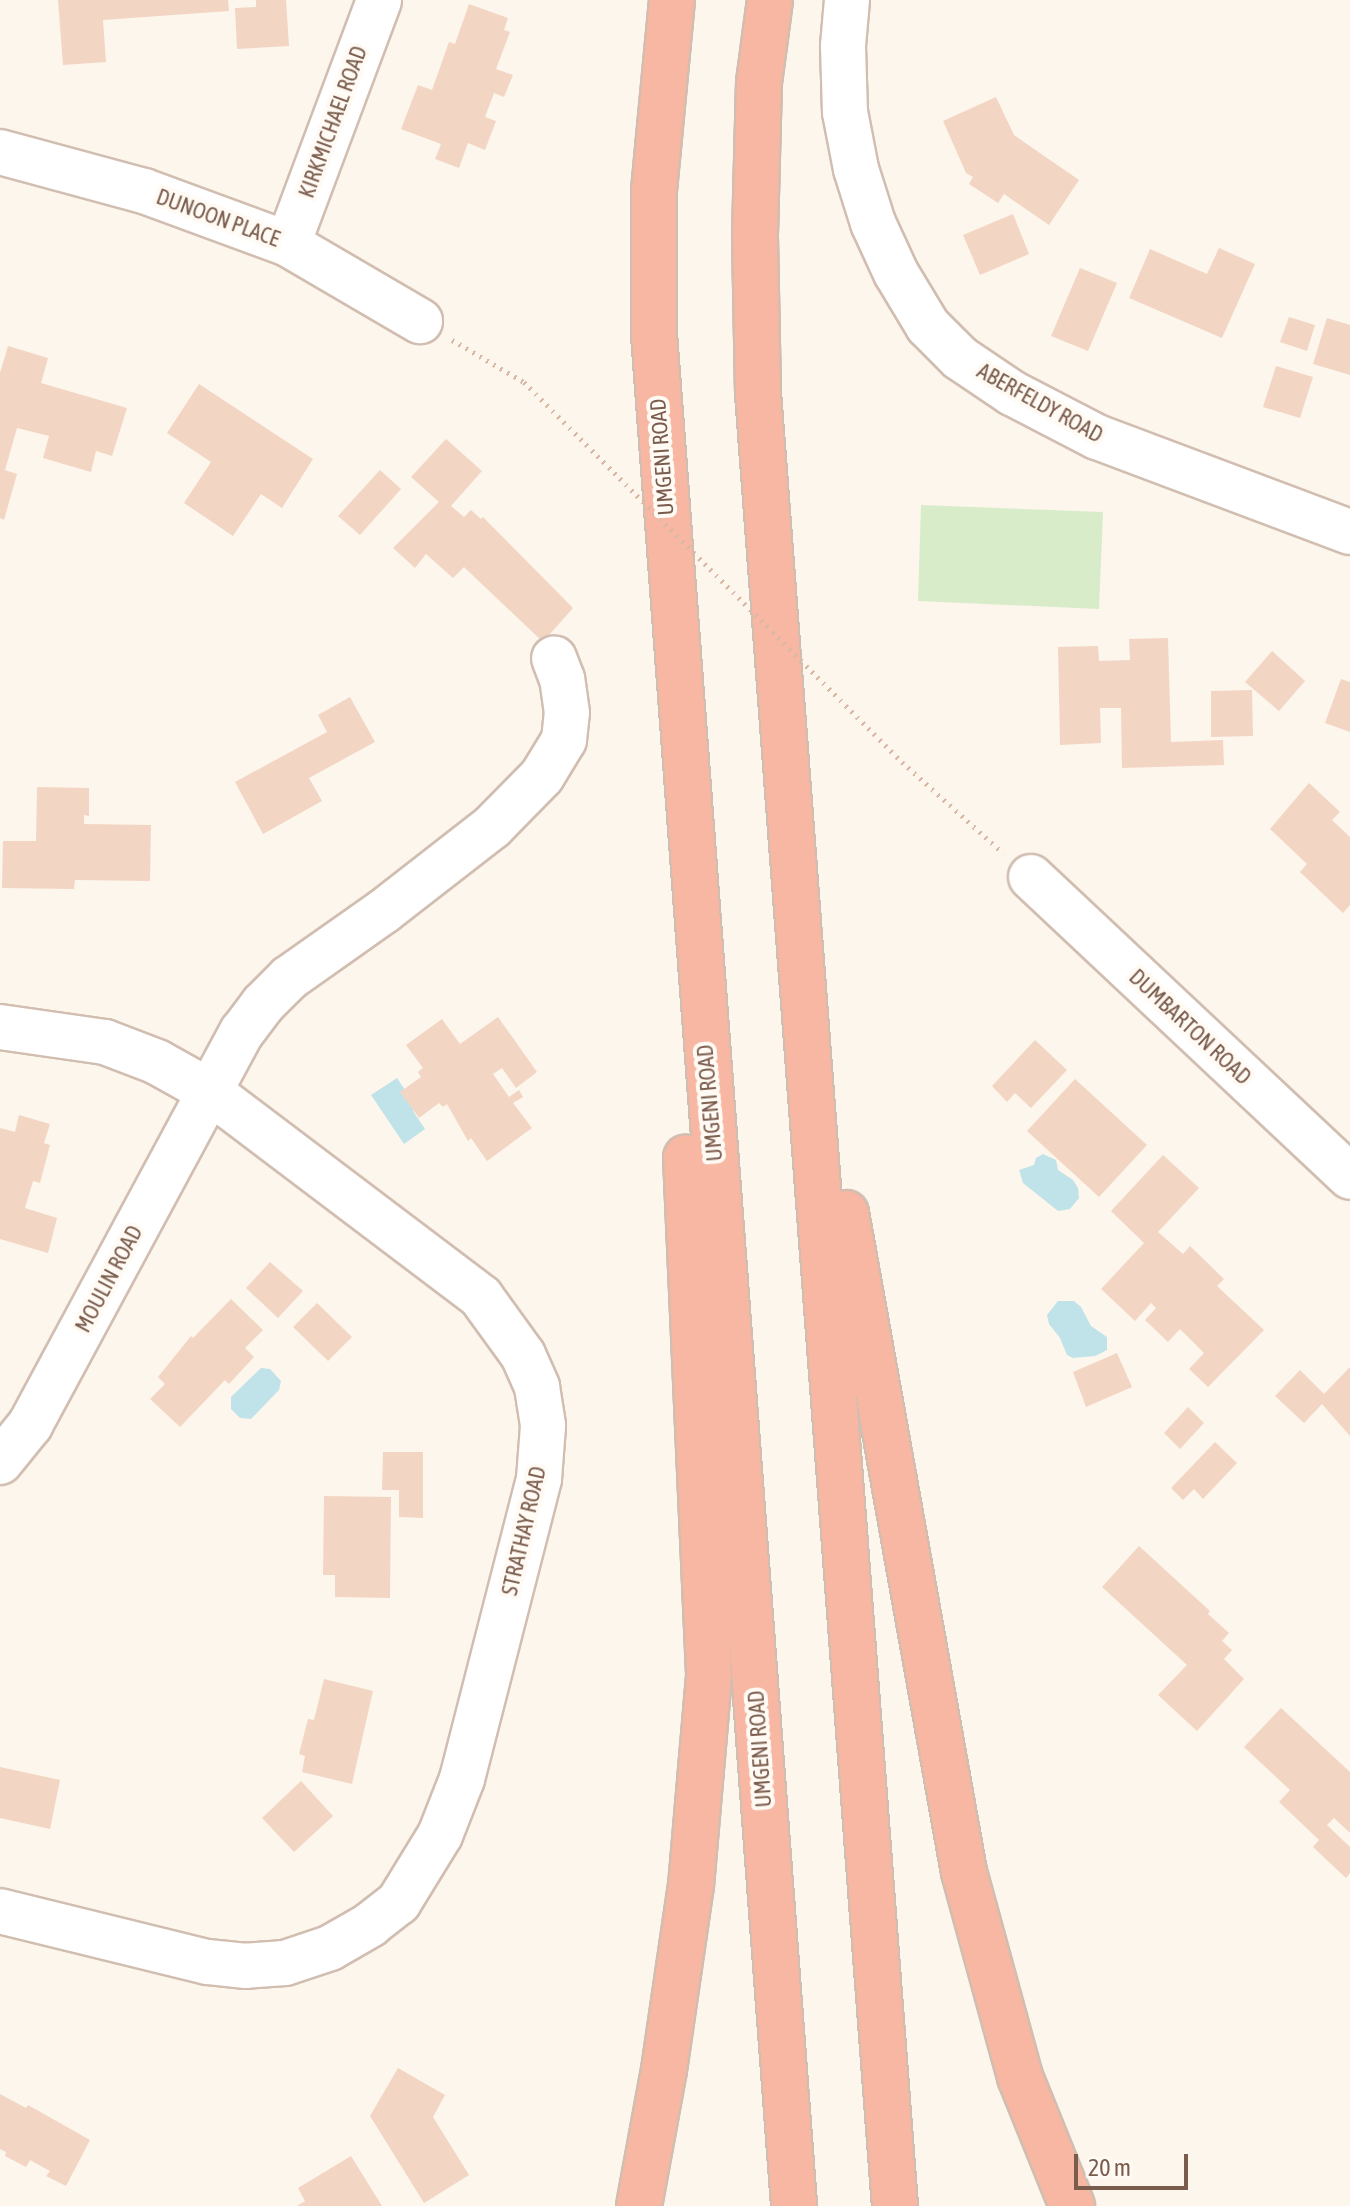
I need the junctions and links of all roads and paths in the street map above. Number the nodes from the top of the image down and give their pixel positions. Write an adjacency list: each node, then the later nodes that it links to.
1 (379, 0): 6 (street, KIRKMICHAEL ROAD)
2 (672, 0): 9 (highway, UMGENI ROAD)
3 (770, 0): 12 (highway)
4 (847, 0): 8 (street, ABERFELDY ROAD)
5 (0, 152): 6 (street, DUNOON PLACE)
6 (288, 244): 7 (street, DUNOON PLACE)
7 (420, 321): 11 (path, bridge)
8 (1350, 532)
9 (675, 632): 18 (highway); 19 (highway, UMGENI ROAD)
10 (554, 658): 14 (street, MOULIN ROAD)
11 (1031, 877): 15 (street, DUMBARTON ROAD)
12 (802, 951): 20 (highway); 21 (highway)
13 (0, 1027): 14 (street, STRATHAY ROAD)
14 (209, 1091): 16 (street, MOULIN ROAD); 17 (street, STRATHAY ROAD)
15 (1350, 1177)
16 (0, 1462)
17 (0, 1911)
18 (639, 2206)
19 (794, 2206)
20 (895, 2206)
21 (1072, 2206)

